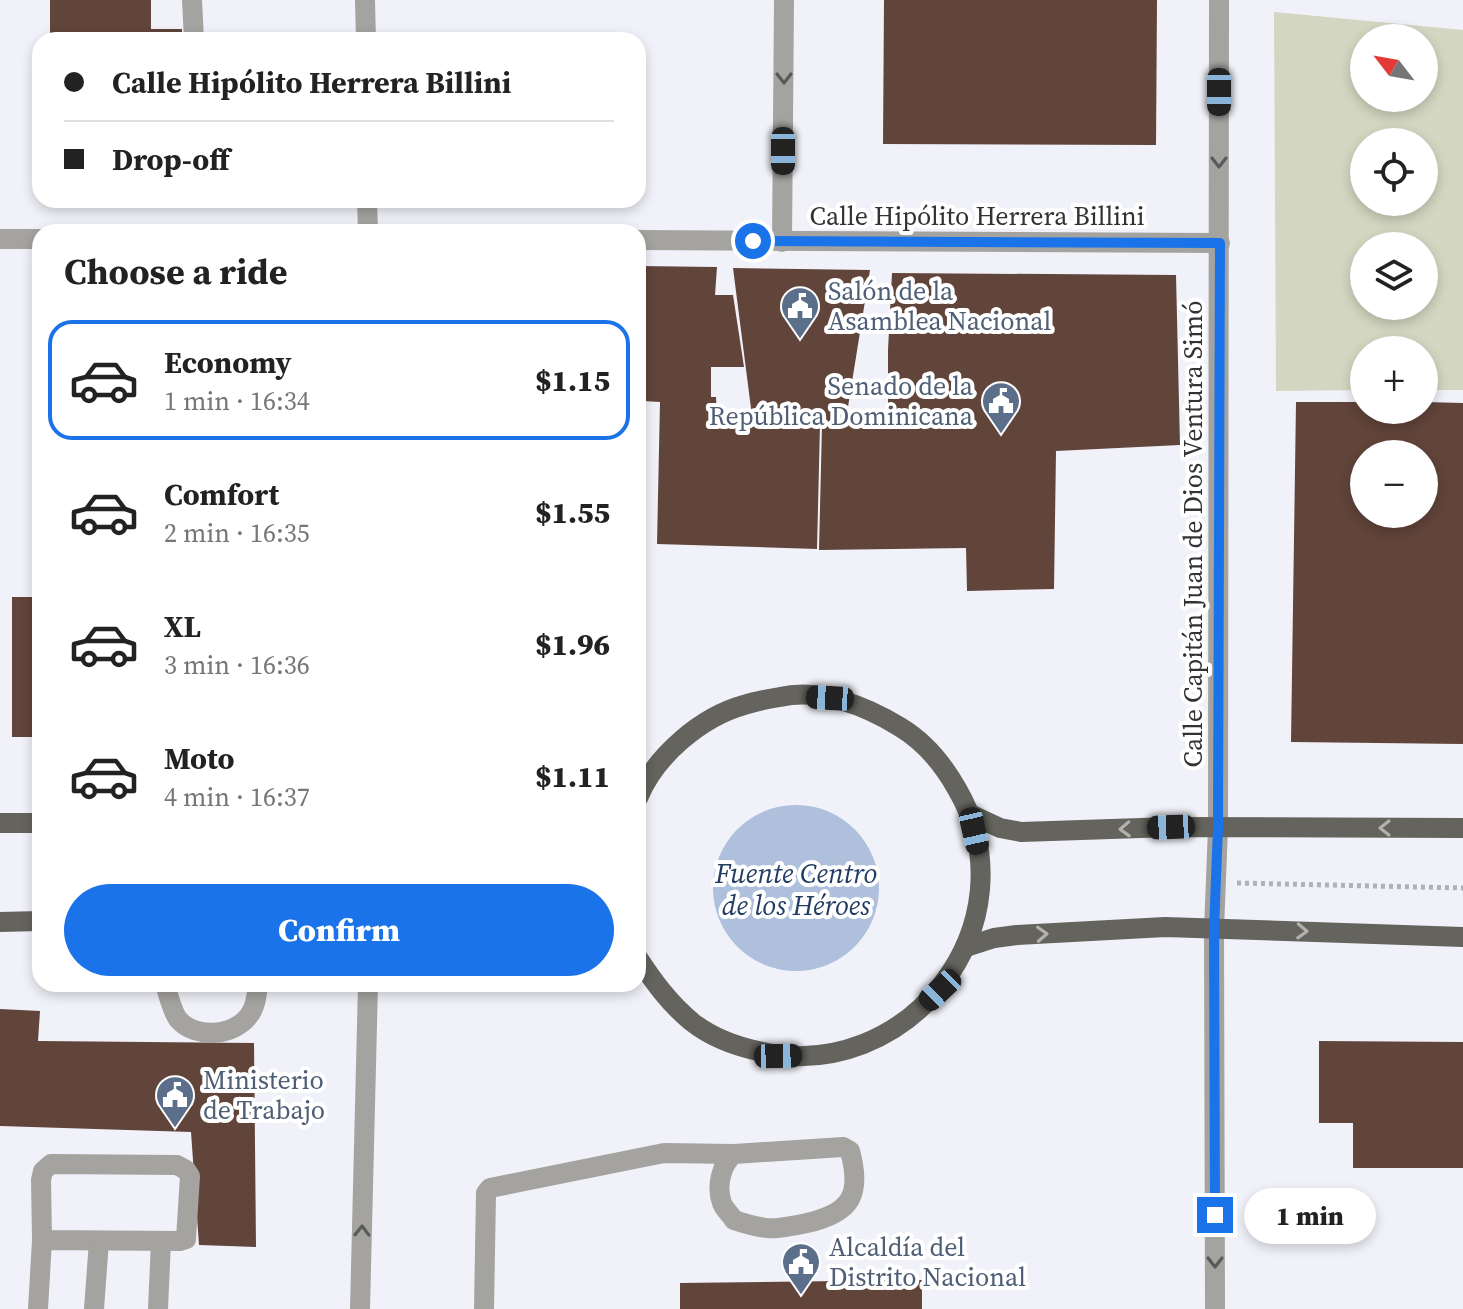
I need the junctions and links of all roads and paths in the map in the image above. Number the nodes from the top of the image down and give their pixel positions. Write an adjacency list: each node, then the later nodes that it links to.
1 (192, 0): 5 (street)
2 (365, 0): 6 (street)
3 (784, 0): 10 (street, one-way to 10)
4 (1219, 0): 11 (street, Calle Capitán Juan de Dios Ventura Simó, one-way to 11)
5 (194, 32)
6 (366, 32)
7 (0, 239): 8 (street)
8 (32, 239)
9 (646, 240): 10 (street, Calle Hipólito Herrera Billini)
10 (782, 242): 11 (street, Calle Hipólito Herrera Billini)
11 (1220, 243): 16 (street, Calle Capitán Juan de Dios Ventura Simó)
12 (646, 784): 13 (main road)
13 (970, 814): 16 (main road, one-way to 13); 24 (main road)
14 (0, 823): 15 (main road)
15 (32, 823)
16 (1218, 828): 17 (main road, one-way to 16); 18 (street, Calle Capitán Juan de Dios Ventura Simó)
17 (1463, 828)
18 (1216, 882): 19 (path); 22 (street, Calle Capitán Juan de Dios Ventura Simó)
19 (1463, 888)
20 (32, 921): 21 (main road)
21 (0, 922)
22 (1214, 929): 23 (main road, one-way to 23); 24 (main road, one-way to 22); 38 (street, Calle Capitán Juan de Dios Ventura Simó, one-way to 38)
23 (1463, 937)
24 (966, 947): 25 (main road)
25 (646, 970)
26 (168, 992): 27 (street)
27 (256, 992)
28 (368, 992): 36 (street, one-way to 28)
29 (734, 1154): 29 (street); 37 (street)
30 (42, 1240): 31 (street); 32 (street); 33 (street)
31 (99, 1241): 32 (street); 34 (street)
32 (161, 1241): 35 (street)
33 (38, 1309)
34 (94, 1309)
35 (158, 1309)
36 (360, 1309)
37 (484, 1309)
38 (1215, 1309)

